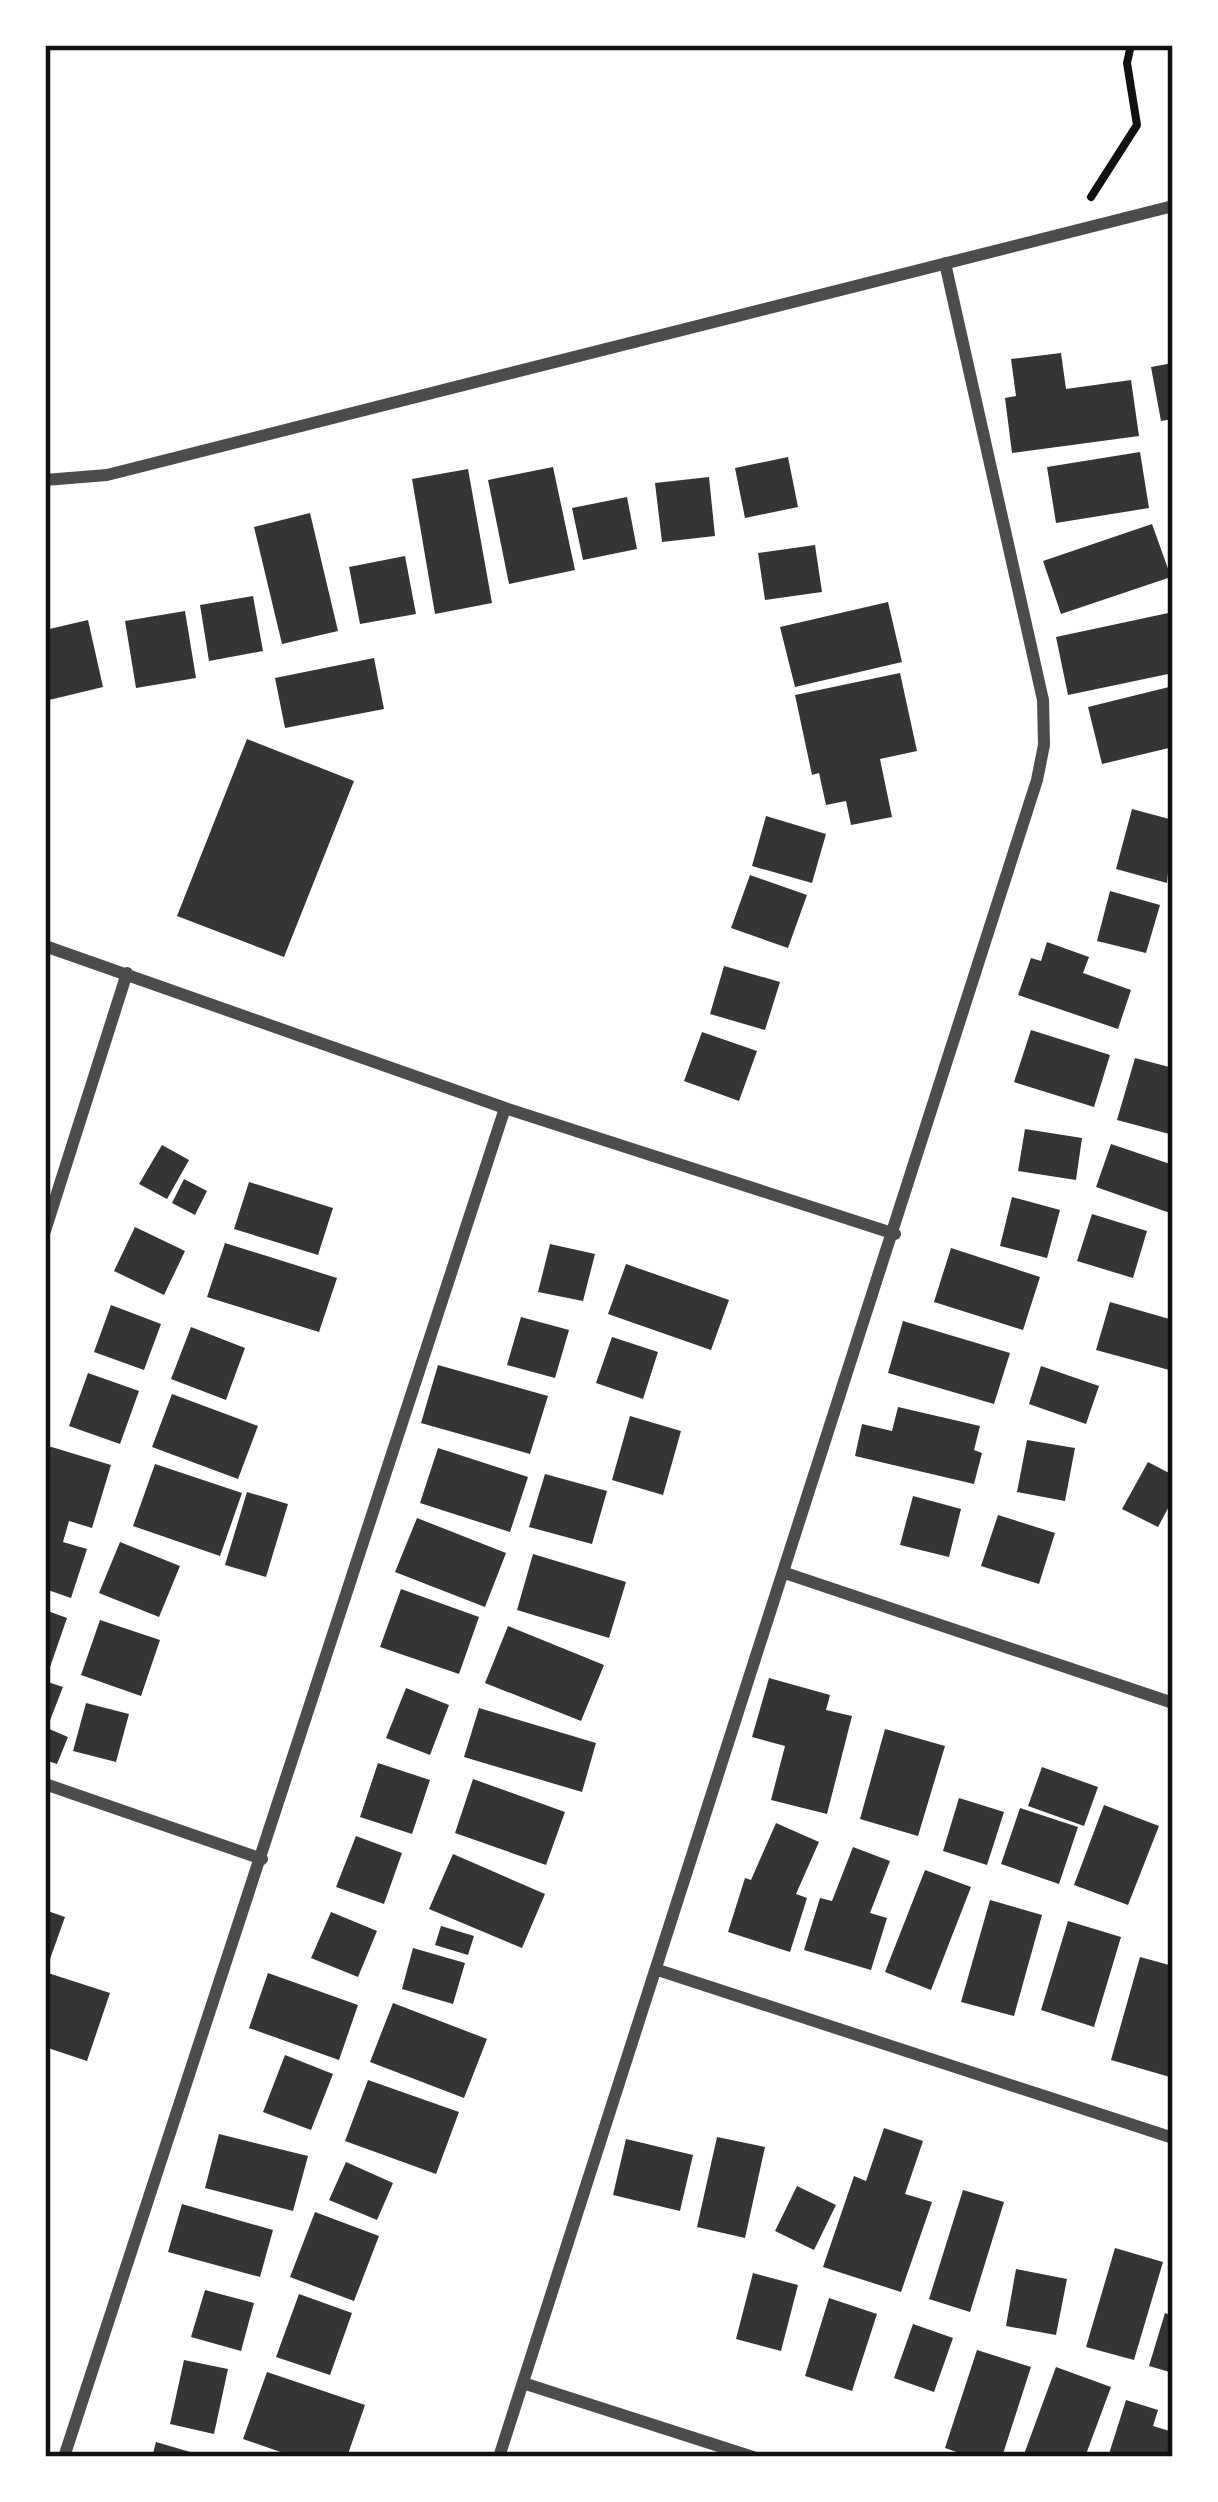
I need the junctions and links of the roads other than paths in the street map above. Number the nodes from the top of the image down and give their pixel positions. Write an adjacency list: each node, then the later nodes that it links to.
1 (1173, 206): 2 (street)
2 (944, 263): 3 (street); 8 (street)
3 (45, 480)
4 (45, 946): 5 (street)
5 (127, 973): 6 (street); 7 (street)
6 (505, 1108): 8 (street); 12 (street)
7 (45, 1231)
8 (895, 1234): 9 (street)
9 (785, 1574): 10 (street); 13 (street)
10 (1173, 1703)
11 (45, 1784): 12 (street)
12 (262, 1859): 16 (street)
13 (658, 1970): 14 (street); 15 (street)
14 (1173, 2138)
15 (523, 2383): 17 (street); 18 (street)
16 (64, 2457)
17 (499, 2457)
18 (754, 2457)

